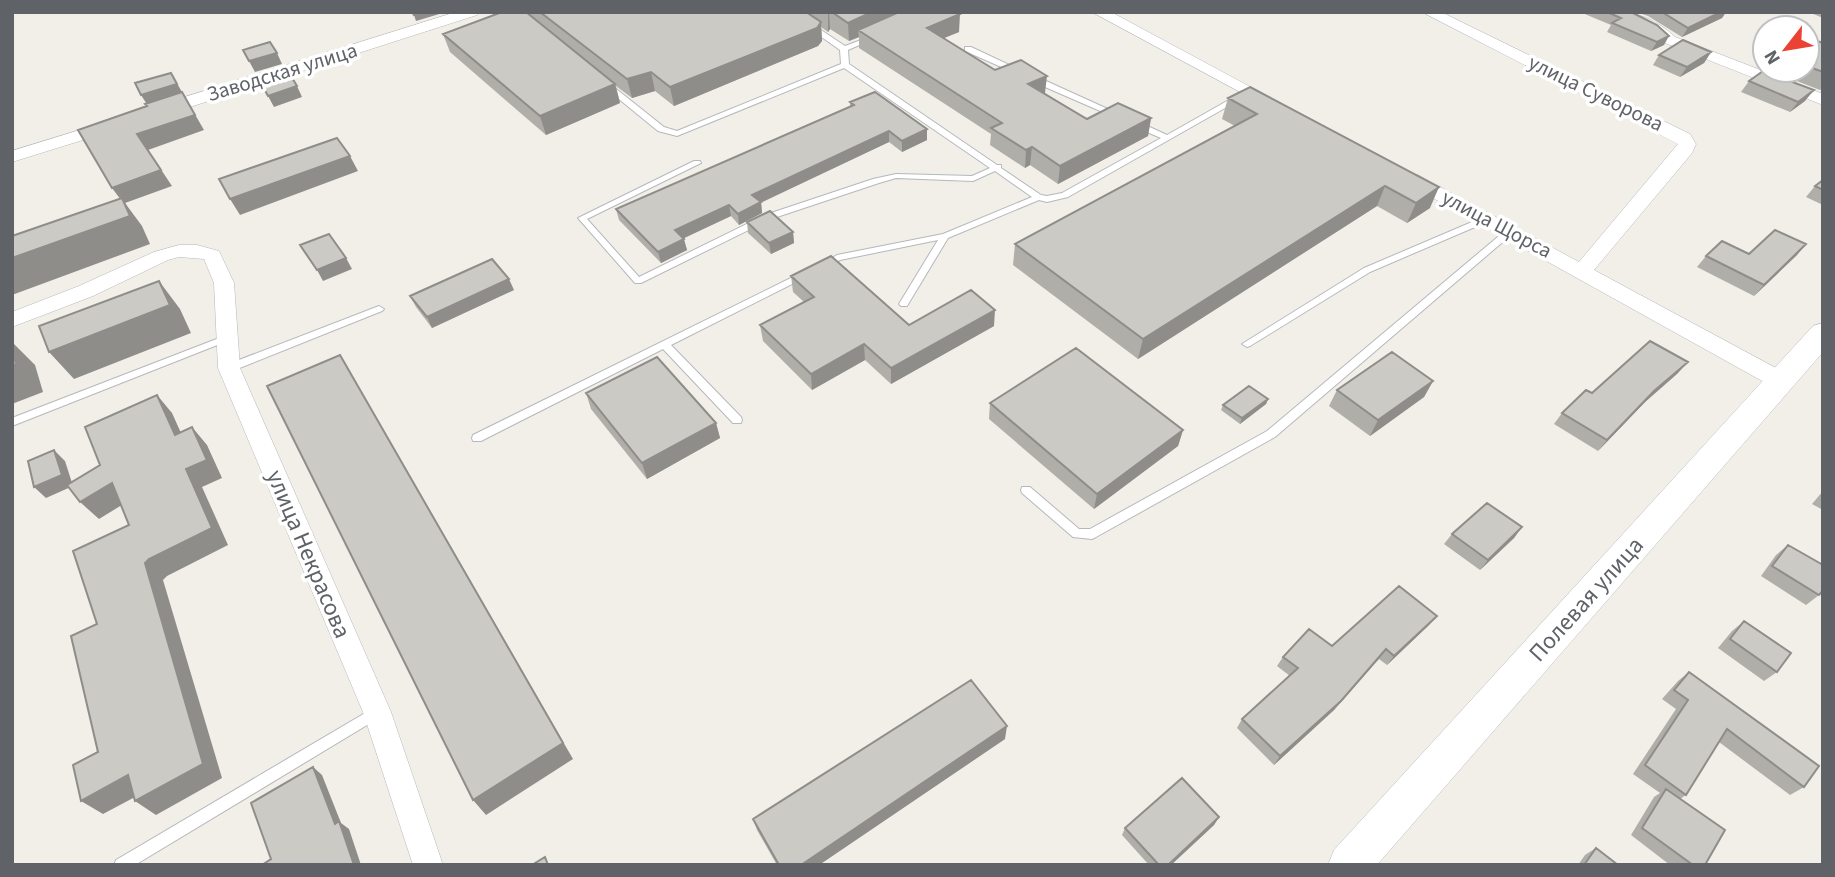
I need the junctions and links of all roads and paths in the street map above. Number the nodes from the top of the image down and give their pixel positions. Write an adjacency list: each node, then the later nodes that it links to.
1 (472, 12): 6 (street, Заводская улица)
2 (789, 12): 8 (lane)
3 (1099, 12): 12 (street)
4 (1429, 12): 27 (street, улица Суворова)
5 (1621, 12): 13 (street)
6 (450, 15): 15 (street, Заводская улица)
7 (880, 34): 8 (lane)
8 (844, 49): 10 (lane)
9 (968, 49): 17 (lane)
10 (845, 65): 11 (lane); 20 (lane)
11 (598, 79)
12 (1251, 91): 14 (street); 17 (lane)
13 (1823, 100)
14 (1287, 110)
15 (146, 115)
16 (119, 123): 18 (street)
17 (1167, 138): 22 (lane)
18 (12, 157)
19 (697, 163): 20 (lane)
20 (998, 167): 22 (lane)
21 (1392, 168): 23 (street, улица Щорса)
22 (1038, 197): 25 (lane)
23 (1486, 219): 24 (street, улица Щорса); 34 (lane)
24 (1509, 232): 27 (street, улица Щорса); 40 (lane)
25 (945, 236): 28 (lane); 33 (lane)
26 (197, 251): 30 (street); 32 (street, улица Некрасова)
27 (1583, 270): 36 (street, улица Щорса)
28 (904, 304)
29 (379, 309): 35 (lane)
30 (12, 320)
31 (1823, 333): 36 (street, Полевая улица)
32 (228, 338): 35 (street, улица Некрасова); 38 (lane)
33 (664, 344): 37 (lane); 39 (lane)
34 (1247, 344)
35 (229, 369): 41 (street, улица Некрасова)
36 (1781, 381): 44 (street, Полевая улица)
37 (737, 420)
38 (12, 422)
39 (477, 438)
40 (1026, 490)
41 (377, 712): 42 (lane); 43 (street, улица Некрасова)
42 (121, 865)
43 (428, 865)
44 (1349, 865)

